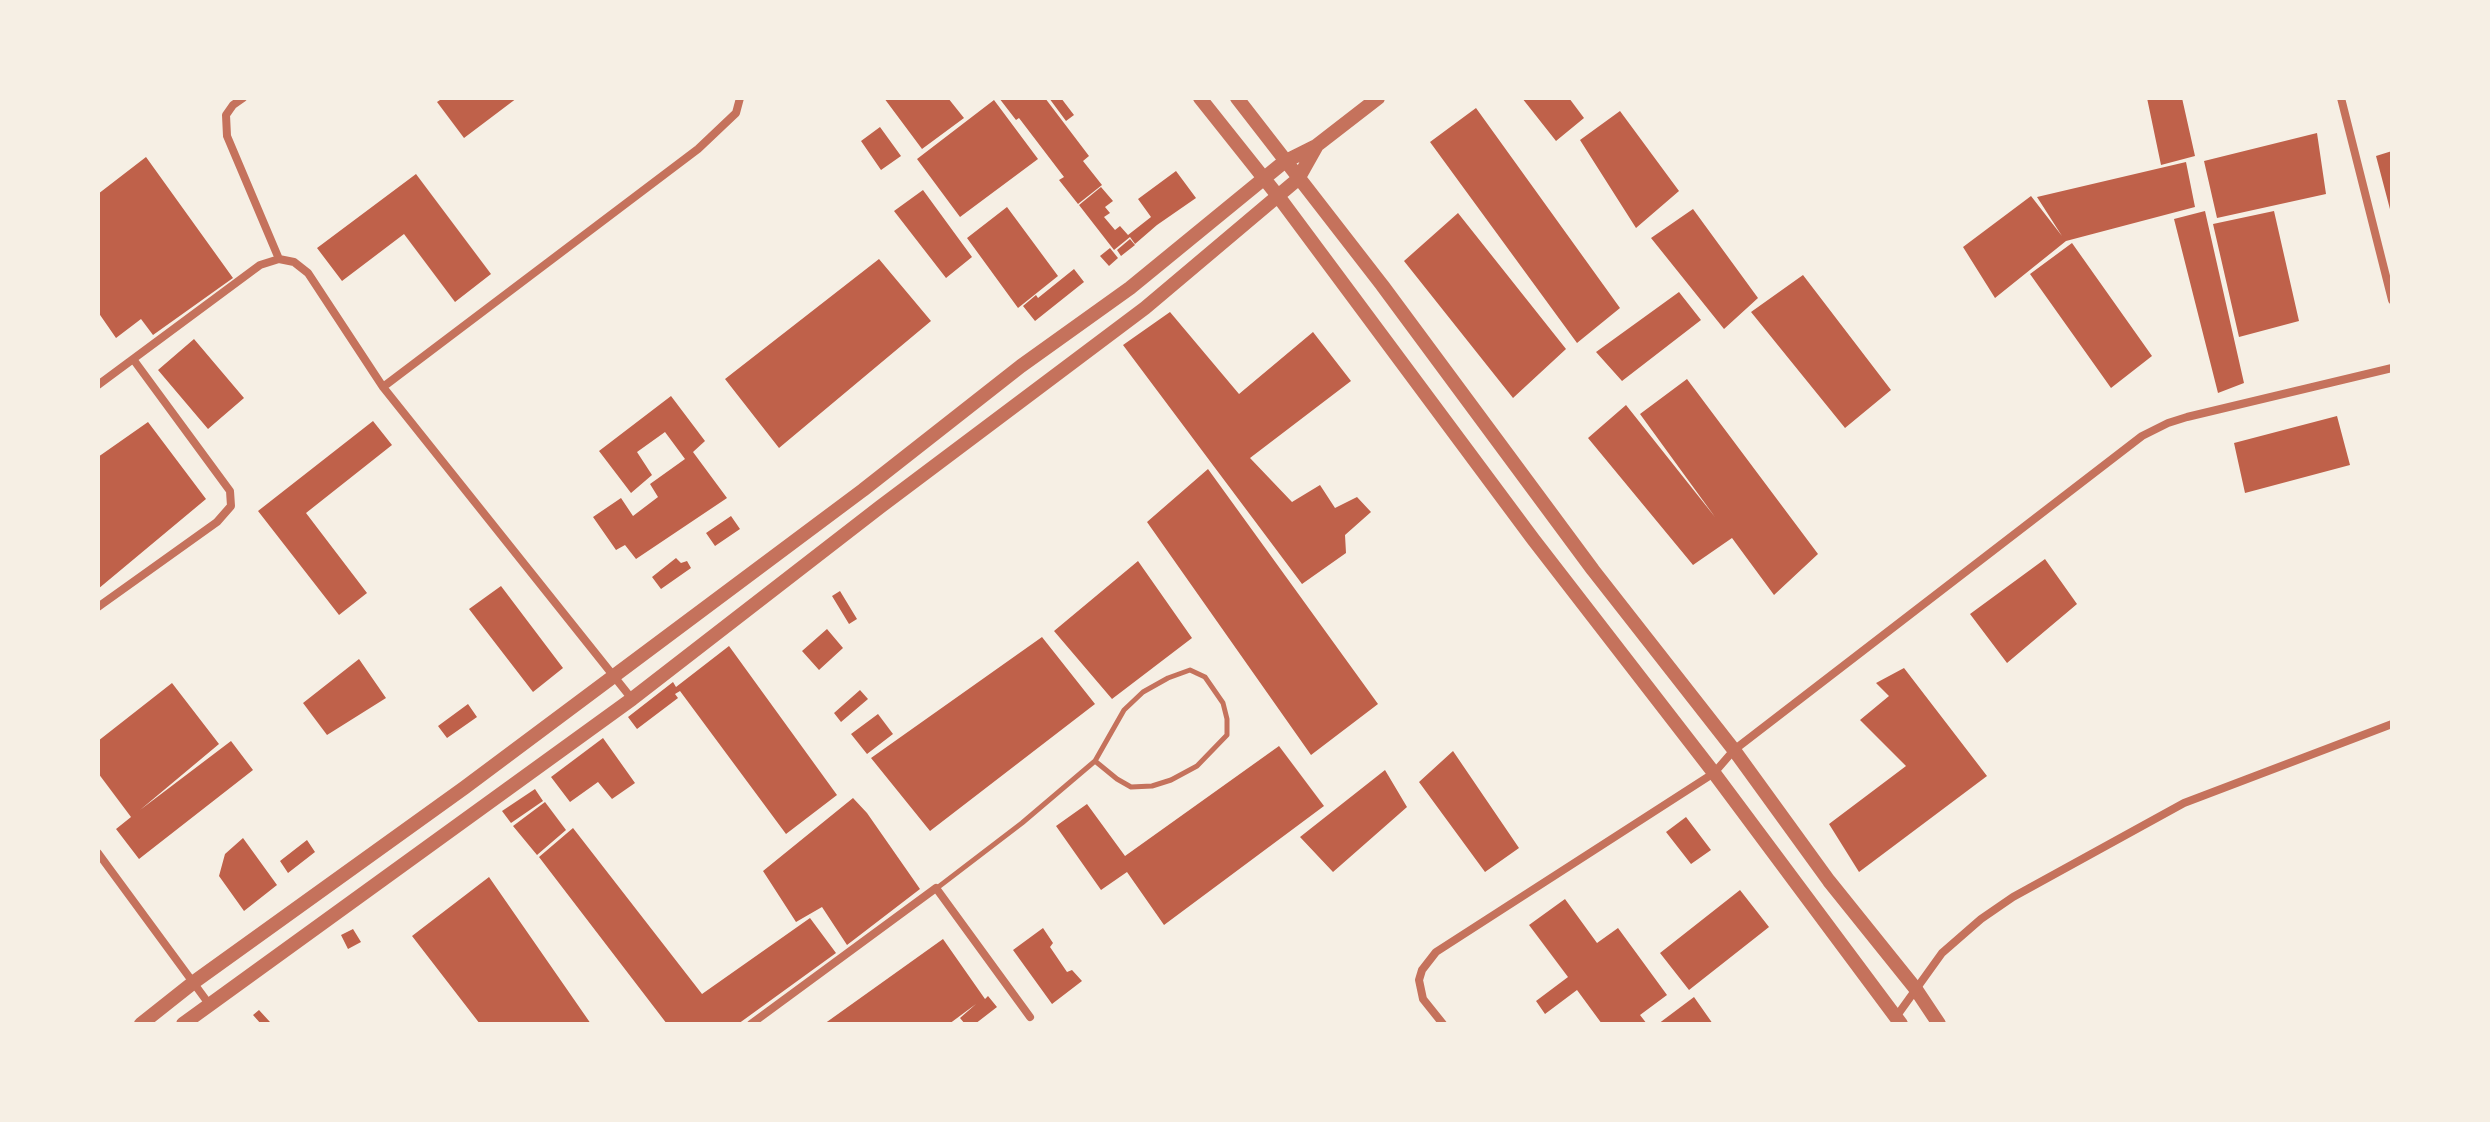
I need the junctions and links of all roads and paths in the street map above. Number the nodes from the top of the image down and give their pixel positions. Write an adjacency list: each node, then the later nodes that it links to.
1 (243, 98): 12 (street)
2 (740, 98): 20 (street)
3 (1200, 98): 9 (street)
4 (1237, 98): 8 (street)
5 (1378, 98): 7 (street)
6 (2341, 98): 14 (street)
7 (1316, 146): 8 (street); 10 (street)
8 (1284, 162): 9 (street); 10 (street)
9 (1263, 178): 11 (street); 13 (street)
10 (1298, 179): 11 (street); 28 (street)
11 (1278, 196): 15 (street); 30 (street)
12 (279, 259): 16 (street); 20 (street)
13 (1130, 288): 15 (street); 17 (street)
14 (2392, 300)
15 (1145, 308): 21 (street)
16 (133, 359): 19 (street); 24 (street)
17 (1021, 366): 21 (street); 22 (street)
18 (2392, 368): 28 (street)
19 (98, 385)
20 (383, 387): 25 (street)
21 (1035, 389): 23 (street)
22 (863, 490): 23 (street); 25 (street)
23 (880, 507): 26 (street)
24 (98, 607)
25 (612, 675): 26 (street); 31 (street)
26 (632, 699): 32 (street)
27 (2392, 724): 36 (street)
28 (1734, 750): 30 (street); 36 (street)
29 (1095, 761): 29 (lane); 34 (lane)
30 (1714, 773): 39 (street); 43 (street)
31 (464, 788): 32 (street); 35 (street)
32 (480, 808): 37 (street)
33 (98, 853): 35 (street)
34 (936, 888): 38 (street); 42 (street)
35 (194, 982): 37 (street); 40 (street)
36 (1915, 988): 39 (street); 44 (street)
37 (209, 1004): 41 (street)
38 (1030, 1017)
39 (1898, 1020)
40 (141, 1024)
41 (183, 1024)
42 (751, 1024)
43 (1443, 1024)
44 (1939, 1024)

